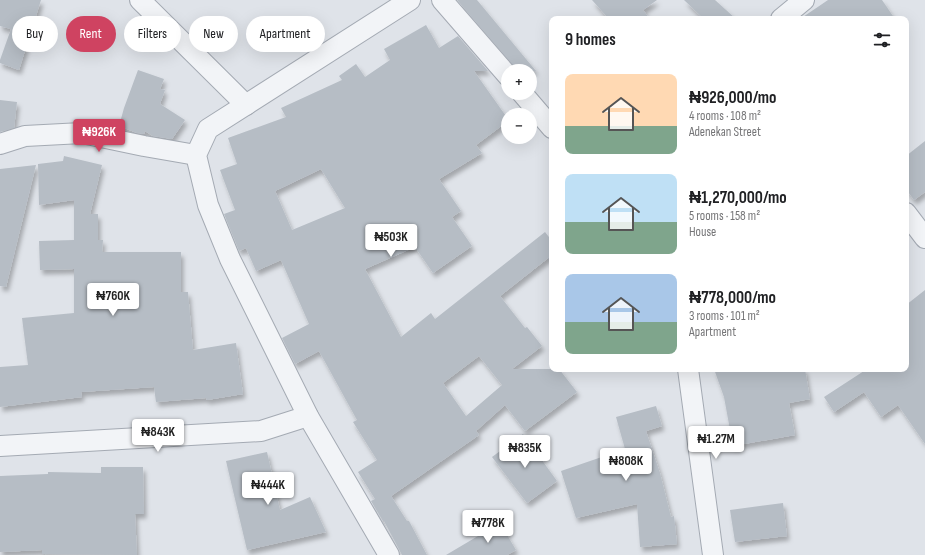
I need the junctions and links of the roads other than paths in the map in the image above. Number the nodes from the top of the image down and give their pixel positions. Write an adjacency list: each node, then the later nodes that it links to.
1 (140, 0): 8 (street)
2 (410, 0): 8 (street)
3 (442, 0): 6 (street)
4 (804, 0): 5 (street)
5 (785, 16)
6 (501, 68)
7 (528, 100): 9 (street)
8 (246, 105): 11 (street)
9 (549, 124)
10 (0, 144): 11 (street)
11 (196, 155): 15 (street)
12 (909, 217): 13 (street)
13 (925, 238)
14 (688, 372): 18 (street)
15 (308, 416): 16 (street); 17 (street)
16 (0, 446)
17 (389, 555)
18 (712, 555)

